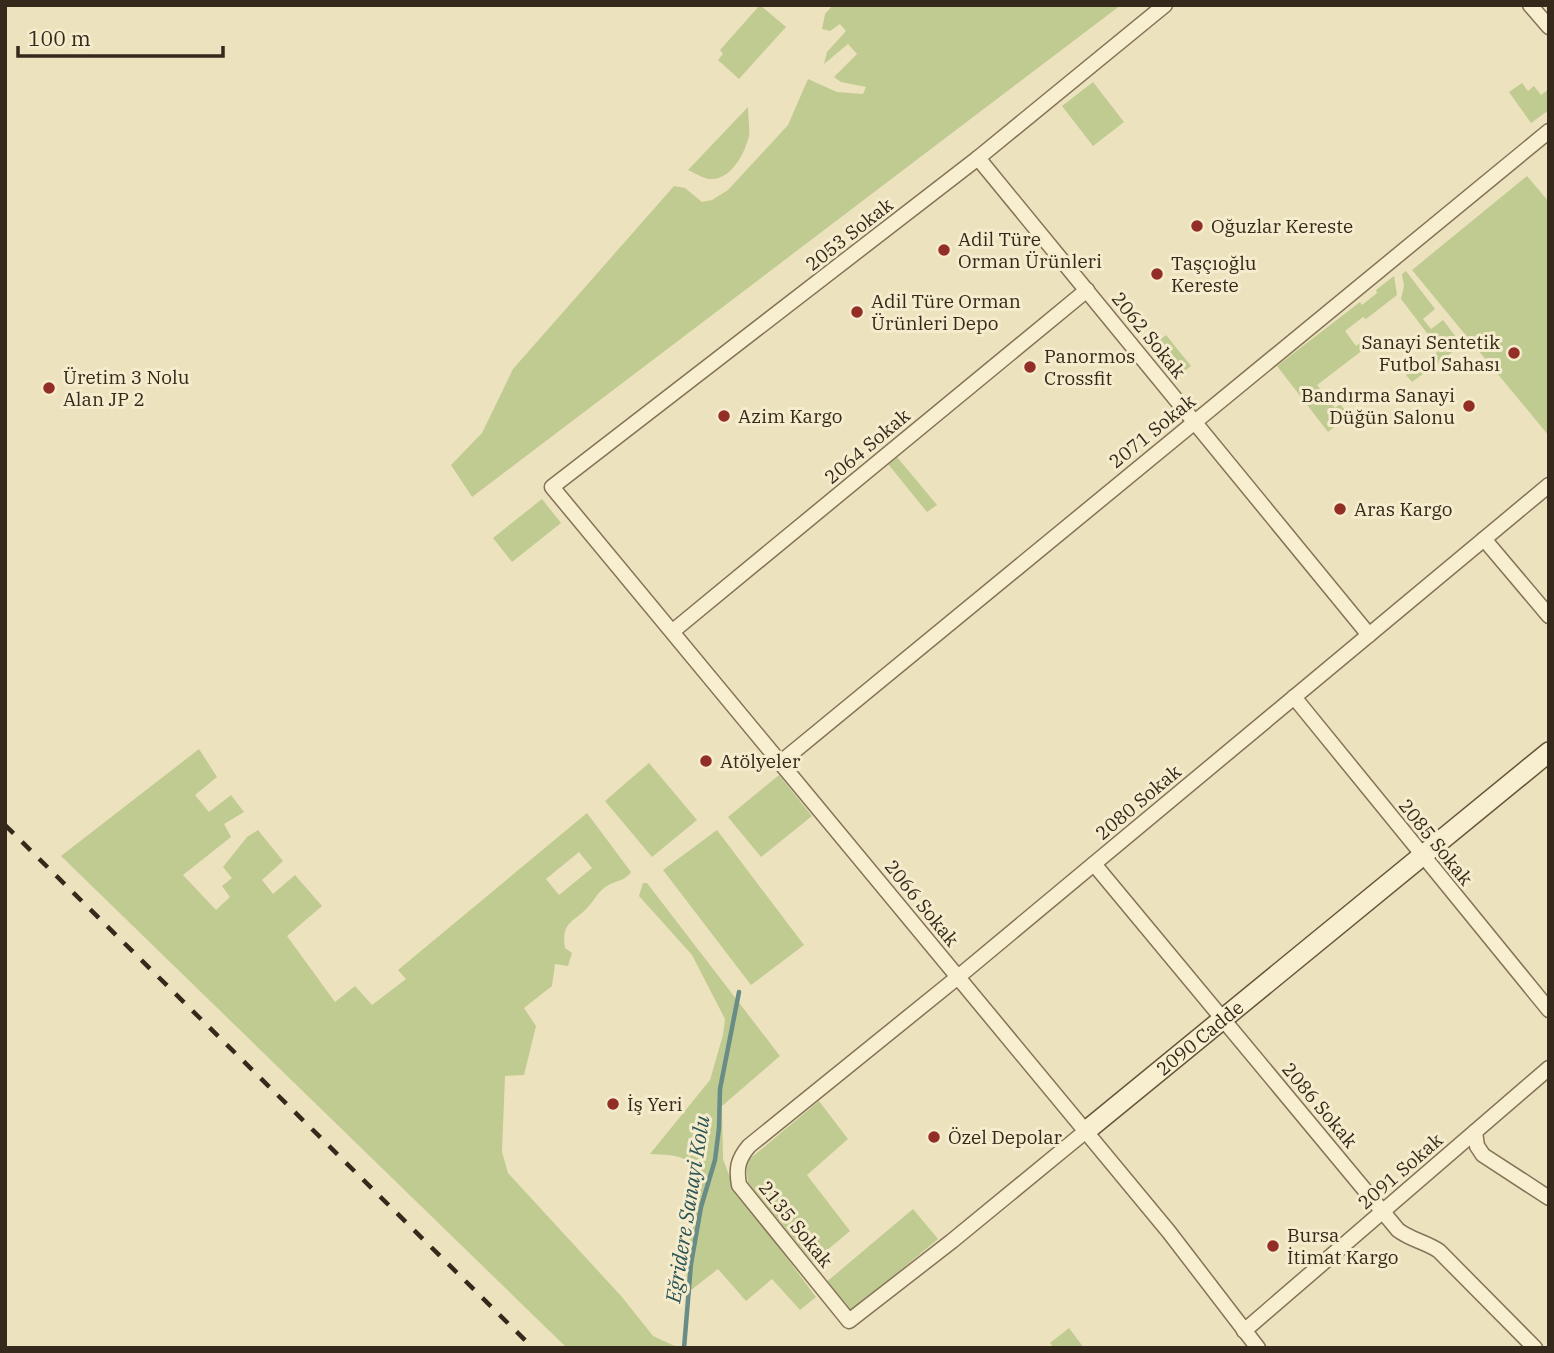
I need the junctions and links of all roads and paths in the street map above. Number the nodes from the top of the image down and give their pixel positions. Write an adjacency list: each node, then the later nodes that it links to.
1 (1165, 5): 5 (street, 2053 Sokak)
2 (1530, 5): 3 (street)
3 (1549, 27)
4 (1549, 131): 7 (street, 2071 Sokak)
5 (978, 159): 6 (street, 2062 Sokak); 9 (street, 2053 Sokak)
6 (1087, 290): 7 (street, 2062 Sokak); 12 (street, 2064 Sokak)
7 (1195, 422): 13 (street, 2062 Sokak); 16 (street, 2071 Sokak)
8 (1549, 485): 10 (street, 2080 Sokak)
9 (552, 487): 12 (street, 2066 Sokak)
10 (1484, 539): 11 (street); 13 (street, 2080 Sokak)
11 (1549, 616)
12 (673, 632): 16 (street, 2066 Sokak)
13 (1369, 635): 14 (street, 2080 Sokak)
14 (1293, 697): 17 (street, 2085 Sokak); 18 (street, 2080 Sokak)
15 (1549, 752): 17 (street, 2090 Cadde)
16 (781, 762): 19 (street, 2066 Sokak)
17 (1422, 856): 20 (street, 2085 Sokak); 21 (street, 2090 Cadde)
18 (1094, 864): 19 (street, 2080 Sokak); 21 (street, 2086 Sokak)
19 (958, 977): 23 (street, 2066 Sokak); 25 (street, 2080 Sokak)
20 (1549, 1010)
21 (1223, 1019): 23 (street, 2090 Cadde); 27 (street, 2086 Sokak)
22 (1549, 1069): 24 (street, 2091 Sokak)
23 (1086, 1131): 28 (street, 2090 Cadde); 29 (street, 2066 Sokak)
24 (1475, 1132): 26 (street); 27 (street, 2091 Sokak)
25 (749, 1146): 28 (street, 2135 Sokak)
26 (1549, 1198)
27 (1383, 1211): 29 (street, 2091 Sokak); 31 (street, 2086 Sokak)
28 (849, 1321)
29 (1244, 1331): 30 (street, 2066 Sokak)
30 (1258, 1348)
31 (1535, 1348)

